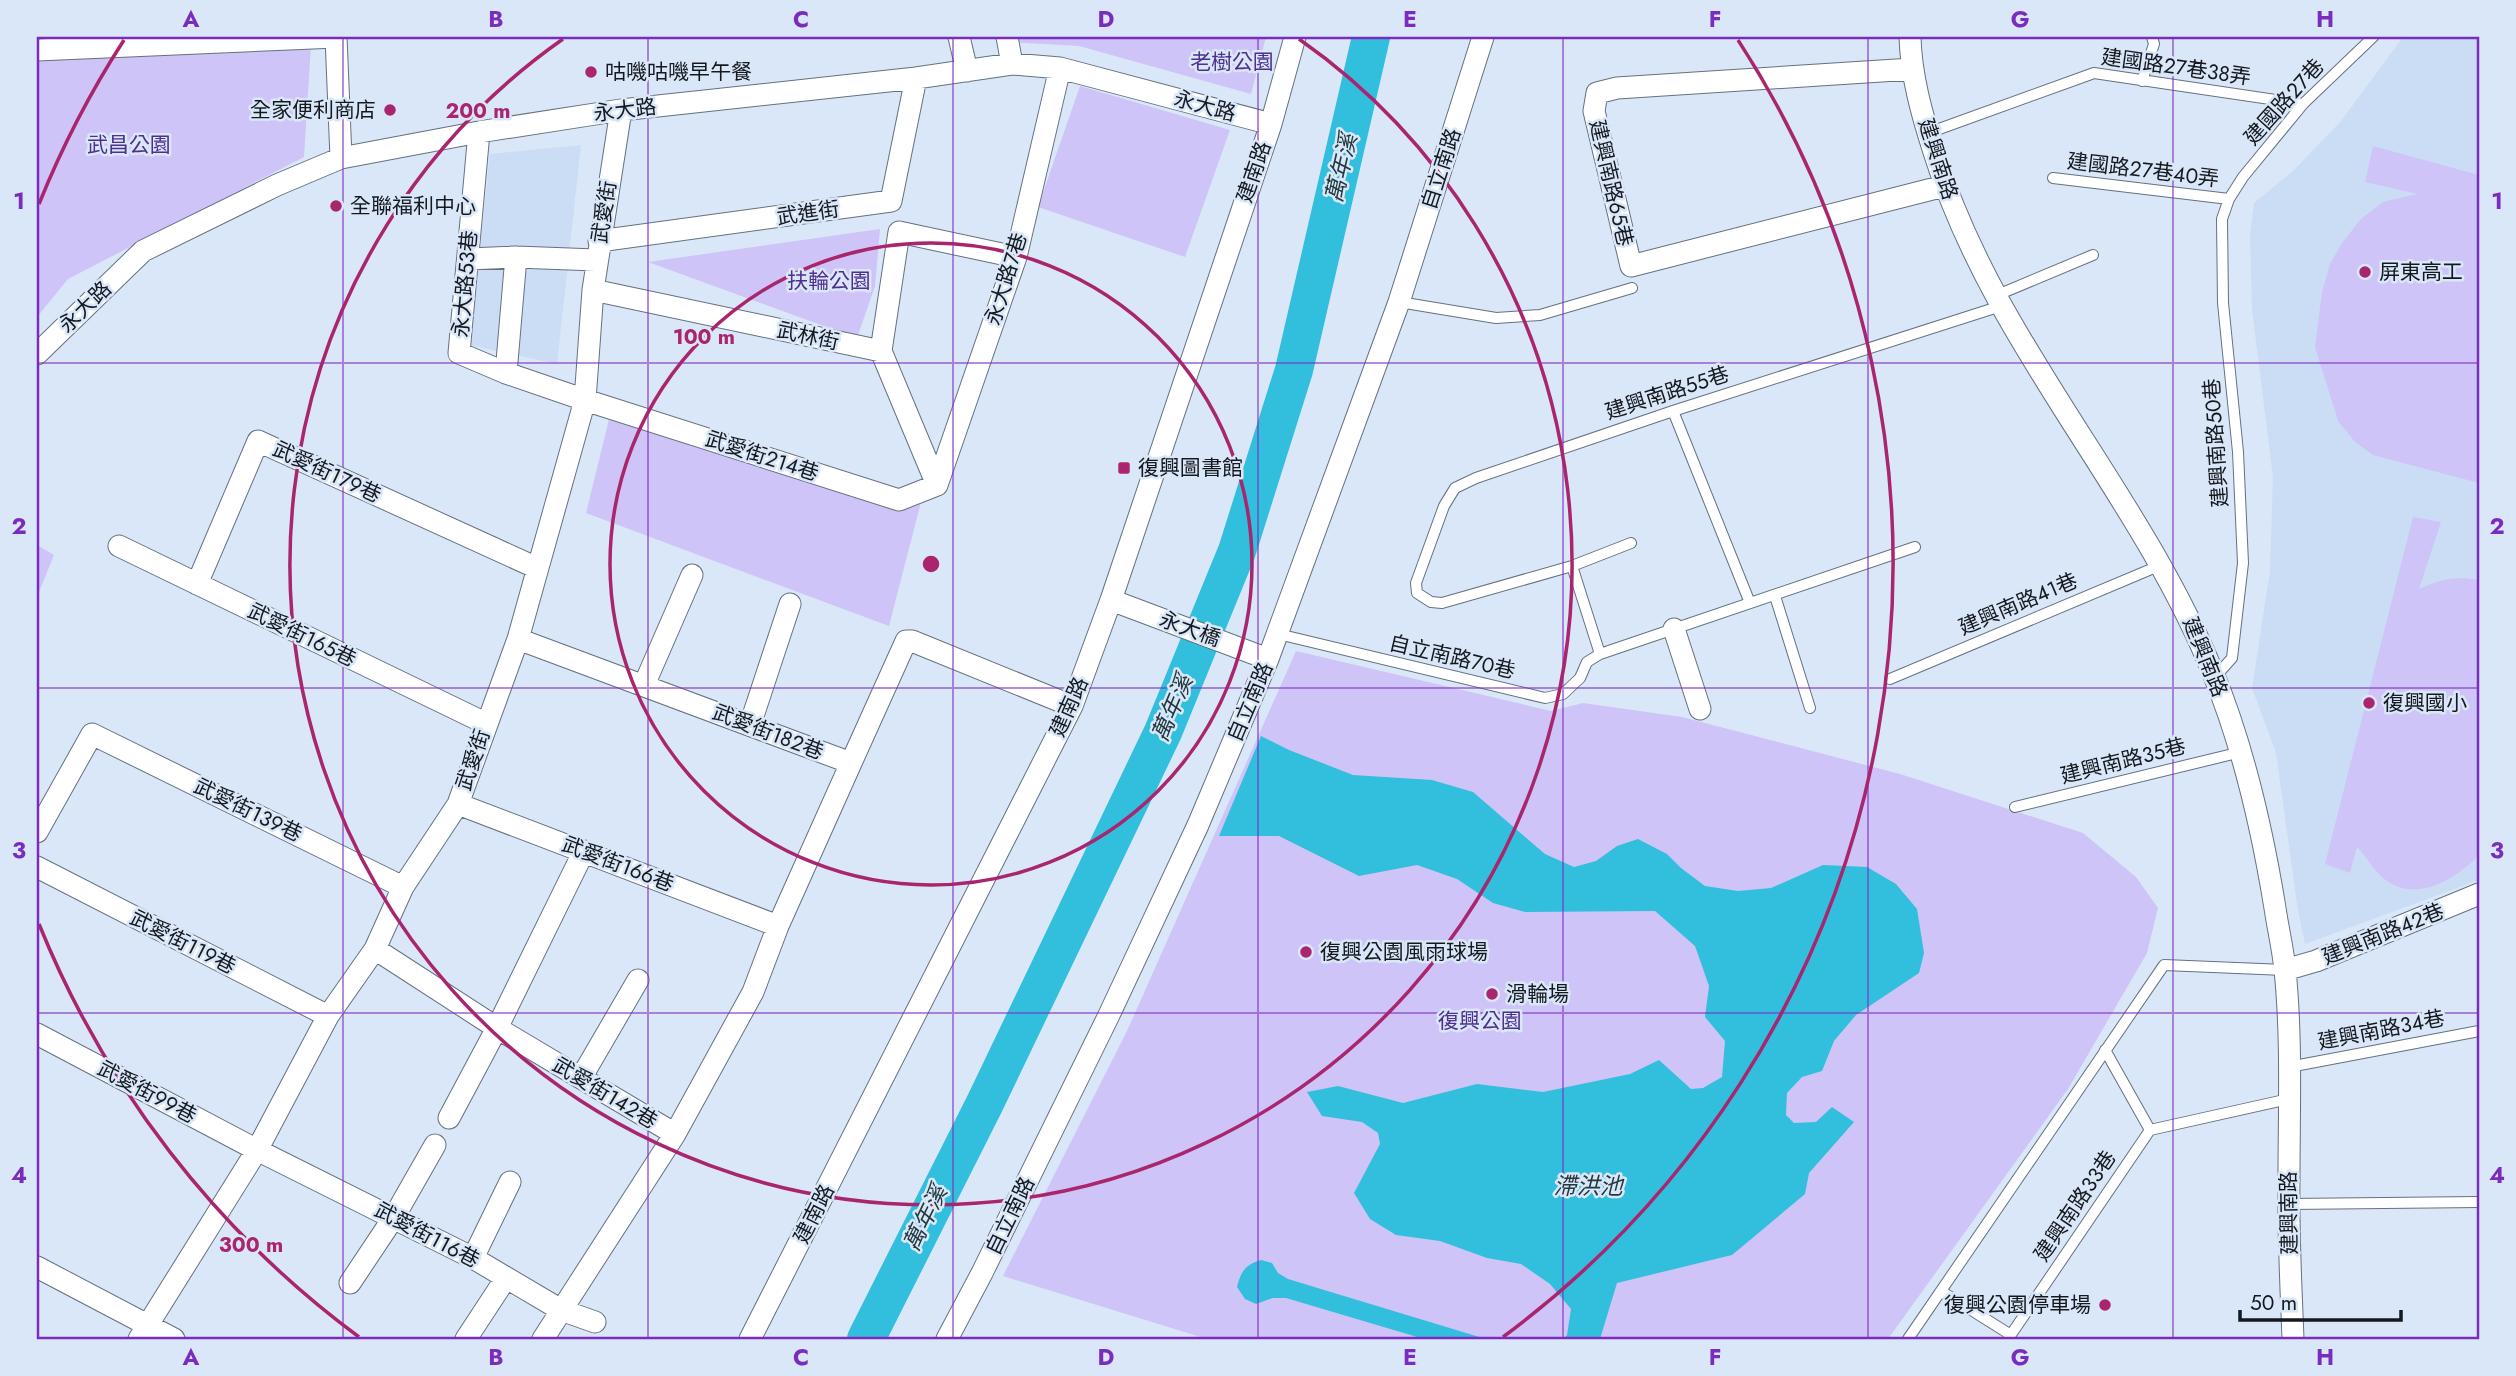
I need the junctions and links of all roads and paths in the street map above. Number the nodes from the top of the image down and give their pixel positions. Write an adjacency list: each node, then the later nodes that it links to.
1 (336, 37): 9 (street); 21 (street)
2 (959, 37): 13 (street)
3 (1007, 37): 10 (street)
4 (1295, 37): 18 (street, 建南路)
5 (1483, 37): 35 (street, 自立南路)
6 (1910, 37): 12 (street, 建興南路)
7 (2152, 37): 15 (lane)
8 (2373, 37): 16 (lane, 建國路27巷)
9 (37, 50)
10 (1012, 64): 11 (street, 永大路); 13 (street, 永大路)
11 (1060, 68): 18 (street, 永大路); 30 (street, 永大路7巷)
12 (1912, 69): 20 (street, 建興南路); 23 (street, 建興南路65巷)
13 (967, 71): 14 (street, 永大路)
14 (916, 78): 17 (street, 永大路); 25 (street)
15 (2142, 81): 16 (lane, 建國路27巷38弄); 20 (lane, 建國路27巷38弄)
16 (2303, 104): 24 (lane, 建國路27巷)
17 (621, 110): 19 (street, 永大路); 27 (street, 武愛街)
18 (1270, 124): 52 (street, 建南路)
19 (479, 132): 21 (street, 永大路); 31 (street, 永大路53巷)
20 (1928, 133): 23 (street, 建興南路)
21 (341, 158): 38 (street, 永大路)
22 (2053, 178): 24 (lane, 建國路27巷40弄)
23 (1944, 186): 34 (street, 建興南路)
24 (2229, 199): 60 (lane, 建興南路50巷)
25 (891, 201): 26 (street); 27 (street, 武進街)
26 (899, 232): 30 (street); 36 (street)
27 (598, 251): 29 (street, 武進街); 33 (street, 武愛街)
28 (2093, 256): 34 (lane, 建興南路55巷)
29 (516, 257): 31 (street, 武進街); 39 (street)
30 (1016, 257): 42 (street, 永大路7巷)
31 (468, 259): 37 (street, 永大路53巷)
32 (1632, 288): 35 (lane)
33 (593, 290): 36 (street, 武林街); 40 (street, 武愛街)
34 (1998, 301): 41 (lane, 建興南路55巷); 46 (street, 建興南路)
35 (1399, 302): 56 (street, 自立南路)
36 (881, 351): 42 (street)
37 (459, 353): 39 (street, 武愛街214巷)
38 (37, 354)
39 (506, 373): 40 (street, 武愛街214巷)
40 (585, 400): 42 (street, 武愛街214巷); 48 (street, 武愛街)
41 (1673, 411): 47 (lane, 建興南路55巷); 53 (lane)
42 (937, 485)
43 (1631, 543): 47 (lane)
44 (119, 546): 50 (street, 武愛街165巷)
45 (1915, 547): 51 (lane)
46 (2161, 565): 60 (street, 建興南路); 61 (lane, 建興南路41巷)
47 (1572, 566): 58 (lane)
48 (537, 568): 50 (street, 武愛街179巷); 57 (street, 武愛街)
49 (692, 575): 62 (street)
50 (197, 584): 66 (street, 武愛街165巷)
51 (1775, 596): 53 (lane); 64 (lane)
52 (1111, 600): 59 (street, 永大橋); 63 (street, 建南路)
53 (1750, 603): 55 (lane)
54 (790, 604): 67 (street)
55 (1674, 629): 58 (lane); 65 (street)
56 (1278, 635): 58 (lane, 自立南路70巷); 59 (street, 自立南路)
57 (517, 639): 62 (street, 武愛街182巷); 66 (street, 武愛街)
58 (1600, 654)
59 (1268, 659): 111 (street, 自立南路)
60 (2215, 677): 68 (street, 建興南路)
61 (1890, 679)
62 (644, 685): 67 (street, 武愛街182巷)
63 (1073, 706): 69 (street); 110 (street, 建南路)
64 (1810, 708)
65 (1700, 709)
66 (485, 723): 70 (street, 武愛街)
67 (750, 725): 69 (street, 武愛街182巷)
68 (2241, 752): 71 (lane, 建興南路35巷); 79 (street, 建興南路)
69 (851, 763): 77 (street, 武愛街182巷)
70 (458, 804): 73 (street, 武愛街166巷); 75 (street, 武愛街)
71 (2015, 807)
72 (37, 832): 75 (street, 武愛街139巷)
73 (584, 851): 77 (street, 武愛街166巷); 82 (street)
74 (37, 867): 81 (street, 武愛街119巷)
75 (403, 887): 78 (street, 武愛街)
76 (2479, 894): 79 (street, 建興南路42巷)
77 (778, 926): 91 (street, 武愛街142巷)
78 (375, 949): 81 (street, 武愛街); 82 (street, 武愛街142巷)
79 (2285, 970): 85 (lane); 86 (street, 建興南路)
80 (638, 980): 87 (street)
81 (328, 1016): 93 (street, 武愛街)
82 (497, 1028): 87 (street, 武愛街142巷); 89 (street)
83 (2479, 1031): 86 (lane, 建興南路34巷)
84 (37, 1034): 93 (street, 武愛街99巷)
85 (2105, 1050): 90 (lane); 102 (lane)
86 (2289, 1067): 88 (street, 建興南路)
87 (581, 1078): 91 (street, 武愛街142巷)
88 (2289, 1099): 90 (lane); 96 (street, 建興南路)
89 (449, 1118)
90 (2150, 1130): 106 (lane, 建興南路33巷)
91 (675, 1134): 103 (street)
92 (435, 1145): 97 (street)
93 (257, 1150): 97 (street, 武愛街116巷); 105 (street, 武愛街)
94 (510, 1182): 98 (street)
95 (2479, 1202): 96 (lane)
96 (2288, 1204): 113 (street, 建興南路)
97 (394, 1217): 98 (street, 武愛街116巷); 101 (street)
98 (473, 1258): 100 (street, 武愛街116巷)
99 (37, 1267): 105 (street)
100 (506, 1278): 103 (street, 武愛街116巷); 108 (street)
101 (350, 1283)
102 (1941, 1292): 106 (lane); 112 (lane)
103 (561, 1310): 104 (street, 武愛街116巷); 109 (street)
104 (595, 1322)
105 (144, 1332): 107 (street)
106 (2010, 1337)
107 (174, 1339)
108 (466, 1339)
109 (543, 1339)
110 (750, 1339)
111 (947, 1339)
112 (1908, 1339)
113 (2293, 1339)

